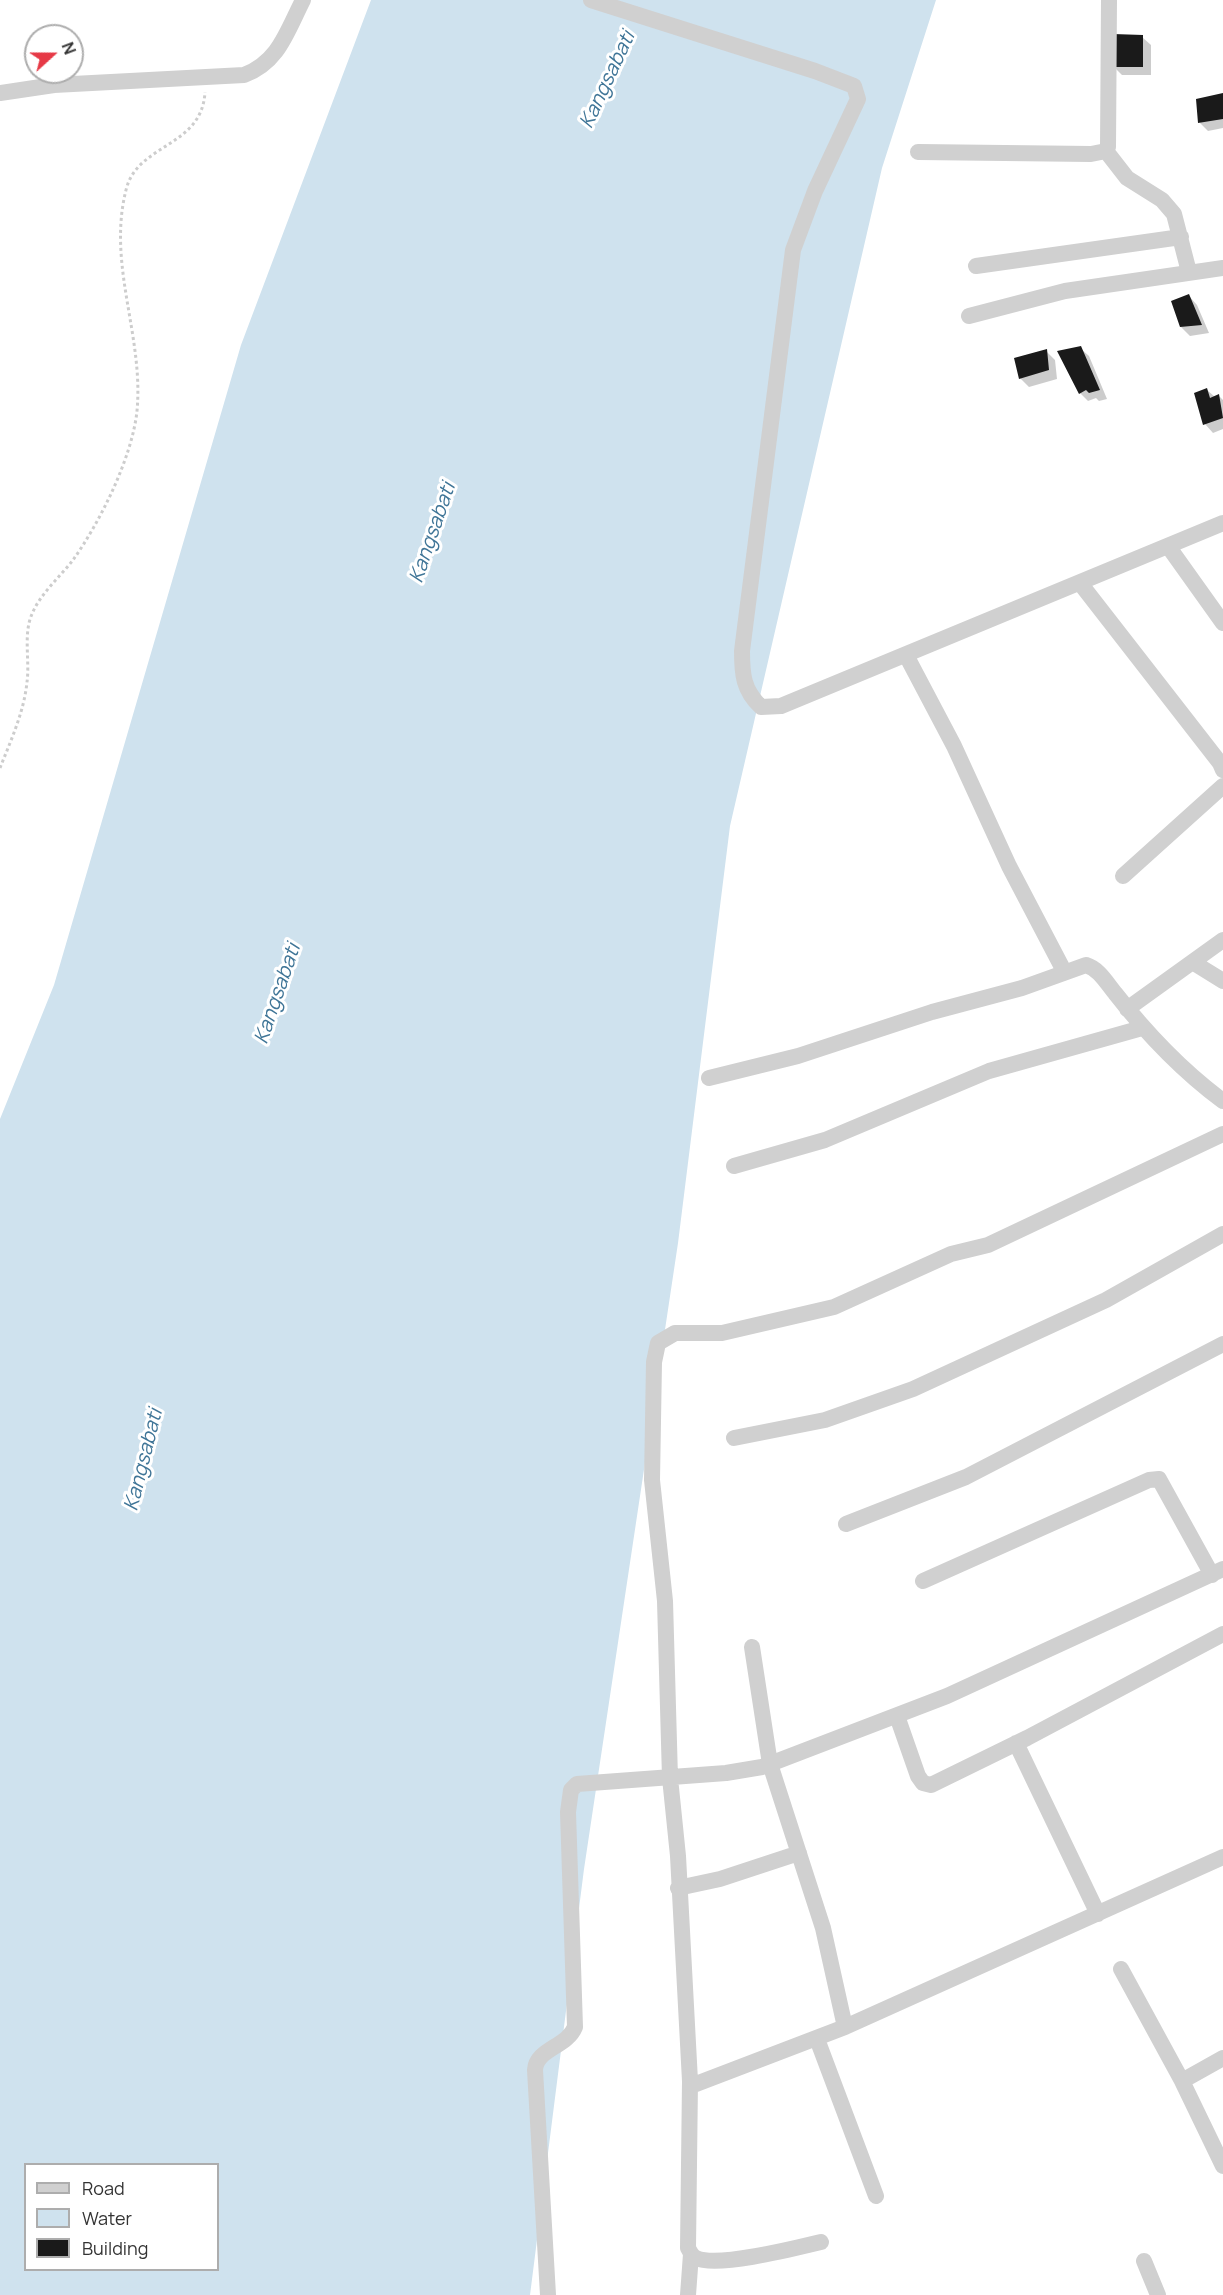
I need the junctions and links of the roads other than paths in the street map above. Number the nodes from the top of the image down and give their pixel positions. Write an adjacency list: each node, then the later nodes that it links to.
1 (303, 0): 4 (street)
2 (591, 0): 16 (street)
3 (1109, 0): 5 (street)
4 (0, 93)
5 (1106, 151): 6 (street); 7 (street)
6 (918, 152)
7 (1181, 237): 8 (street); 10 (street)
8 (976, 266)
9 (1223, 268): 10 (street)
10 (1189, 272): 11 (street)
11 (969, 316)
12 (1223, 523): 13 (street)
13 (1168, 546): 14 (street); 15 (street)
14 (1080, 583): 16 (street); 17 (street)
15 (1223, 623)
16 (906, 655): 22 (street)
17 (1223, 770)
18 (1223, 786): 19 (street)
19 (1122, 876)
20 (1223, 940): 21 (street)
21 (1194, 963): 23 (street); 24 (street)
22 (1064, 971): 24 (street); 26 (street)
23 (1223, 981)
24 (1127, 1009): 25 (street)
25 (1142, 1028): 27 (street); 29 (street)
26 (709, 1078)
27 (1223, 1101)
28 (1223, 1134): 41 (street)
29 (734, 1167)
30 (1223, 1234): 32 (street)
31 (1223, 1344): 33 (street)
32 (734, 1438)
33 (846, 1524)
34 (1217, 1572): 35 (street); 38 (street)
35 (923, 1581)
36 (1223, 1634): 39 (street)
37 (752, 1647): 40 (street)
38 (897, 1716): 39 (street); 40 (street)
39 (1016, 1743): 45 (street)
40 (770, 1764): 41 (street); 42 (street)
41 (670, 1778): 44 (street); 57 (street)
42 (799, 1853): 44 (street); 47 (street)
43 (1223, 1857): 45 (street)
44 (678, 1888): 50 (street)
45 (1098, 1914): 47 (street)
46 (1121, 1969): 51 (street)
47 (845, 2027): 48 (street)
48 (817, 2039): 50 (street); 53 (street)
49 (1223, 2058): 51 (street)
50 (690, 2081): 55 (street)
51 (1182, 2081): 52 (street)
52 (1223, 2166)
53 (876, 2196)
54 (821, 2242): 55 (street)
55 (691, 2254): 58 (street)
56 (1144, 2261): 59 (street)
57 (548, 2295)
58 (688, 2295)
59 (1158, 2295)

